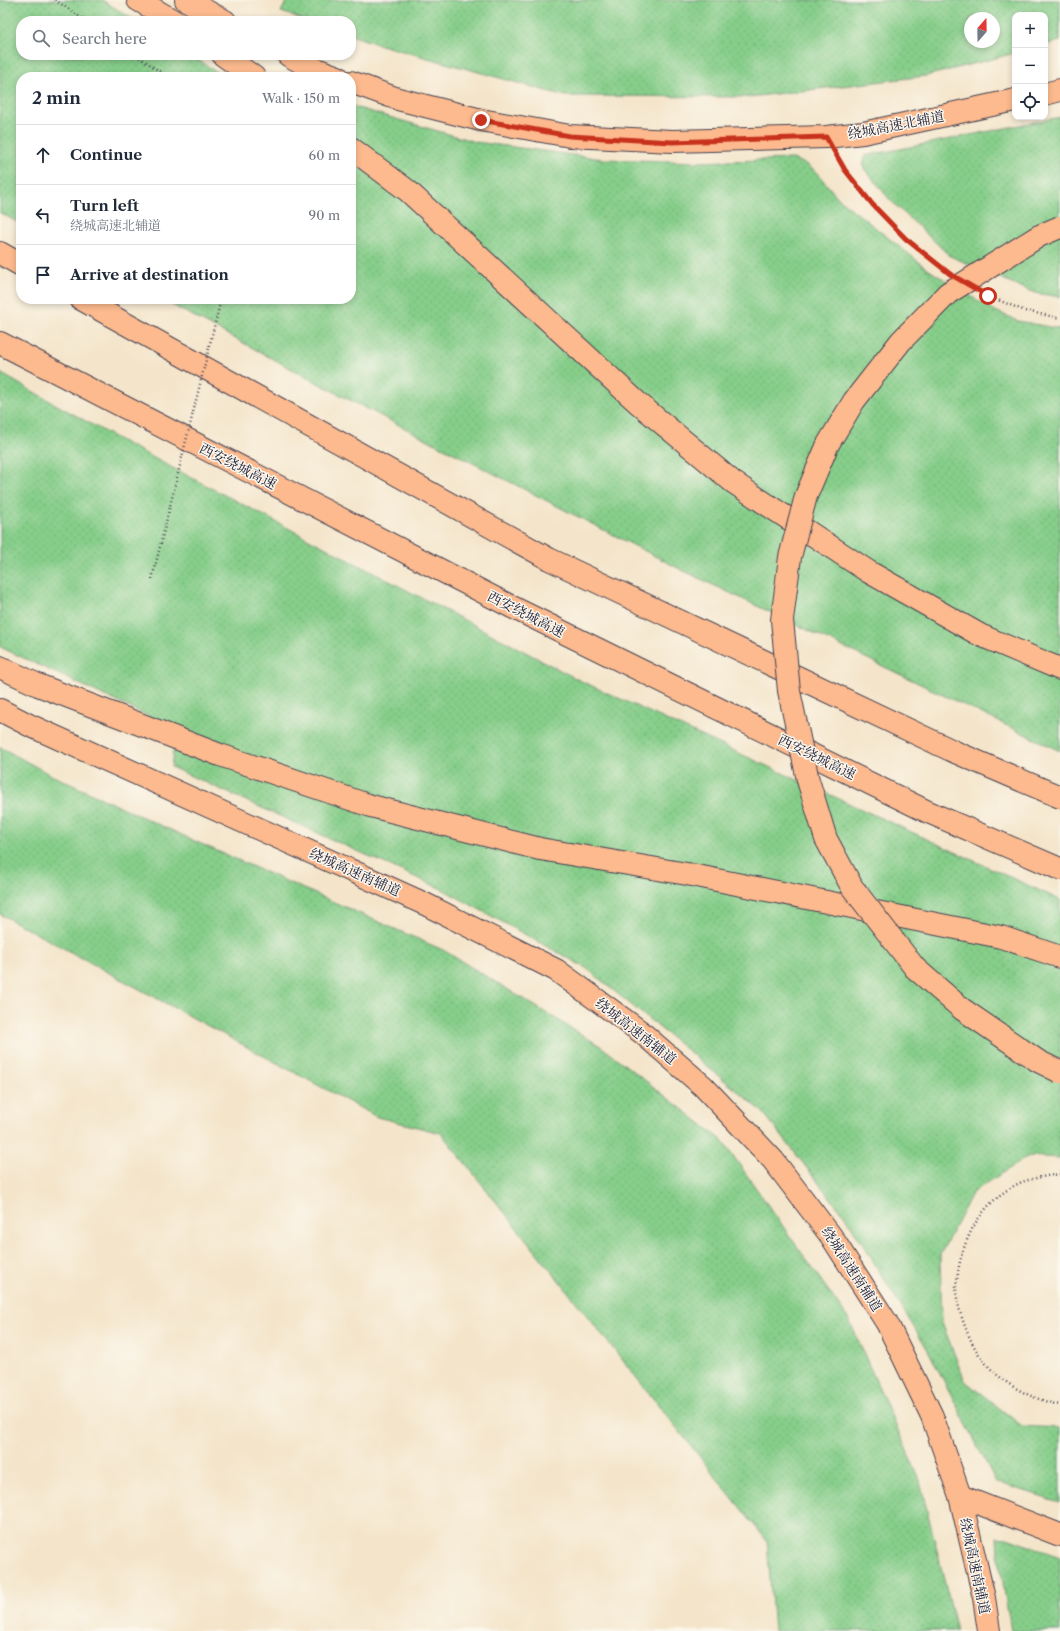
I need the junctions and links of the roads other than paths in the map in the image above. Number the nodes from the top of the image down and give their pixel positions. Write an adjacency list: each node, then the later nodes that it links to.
1 (138, 0): 3 (main road)
2 (186, 0): 4 (main road)
3 (165, 16)
4 (216, 16)
5 (230, 60): 7 (main road)
6 (297, 60): 8 (main road)
7 (247, 72)
8 (324, 72)
9 (356, 84): 12 (main road, 绕城高速北辅道)
10 (1060, 90): 11 (main road)
11 (1048, 93)
12 (1012, 101)
13 (356, 152): 20 (main road)
14 (1060, 227): 25 (main road, bridge)
15 (0, 253): 16 (main road)
16 (16, 262)
17 (90, 304): 22 (main road)
18 (0, 343): 23 (main road, 西安绕城高速)
19 (0, 667): 24 (main road)
20 (1060, 669)
21 (0, 710): 26 (main road, 绕城高速南辅道)
22 (1060, 797)
23 (1060, 869)
24 (1060, 957)
25 (1060, 1072)
26 (960, 1496): 27 (main road); 28 (main road, 绕城高速南辅道)
27 (1060, 1535)
28 (989, 1631)

